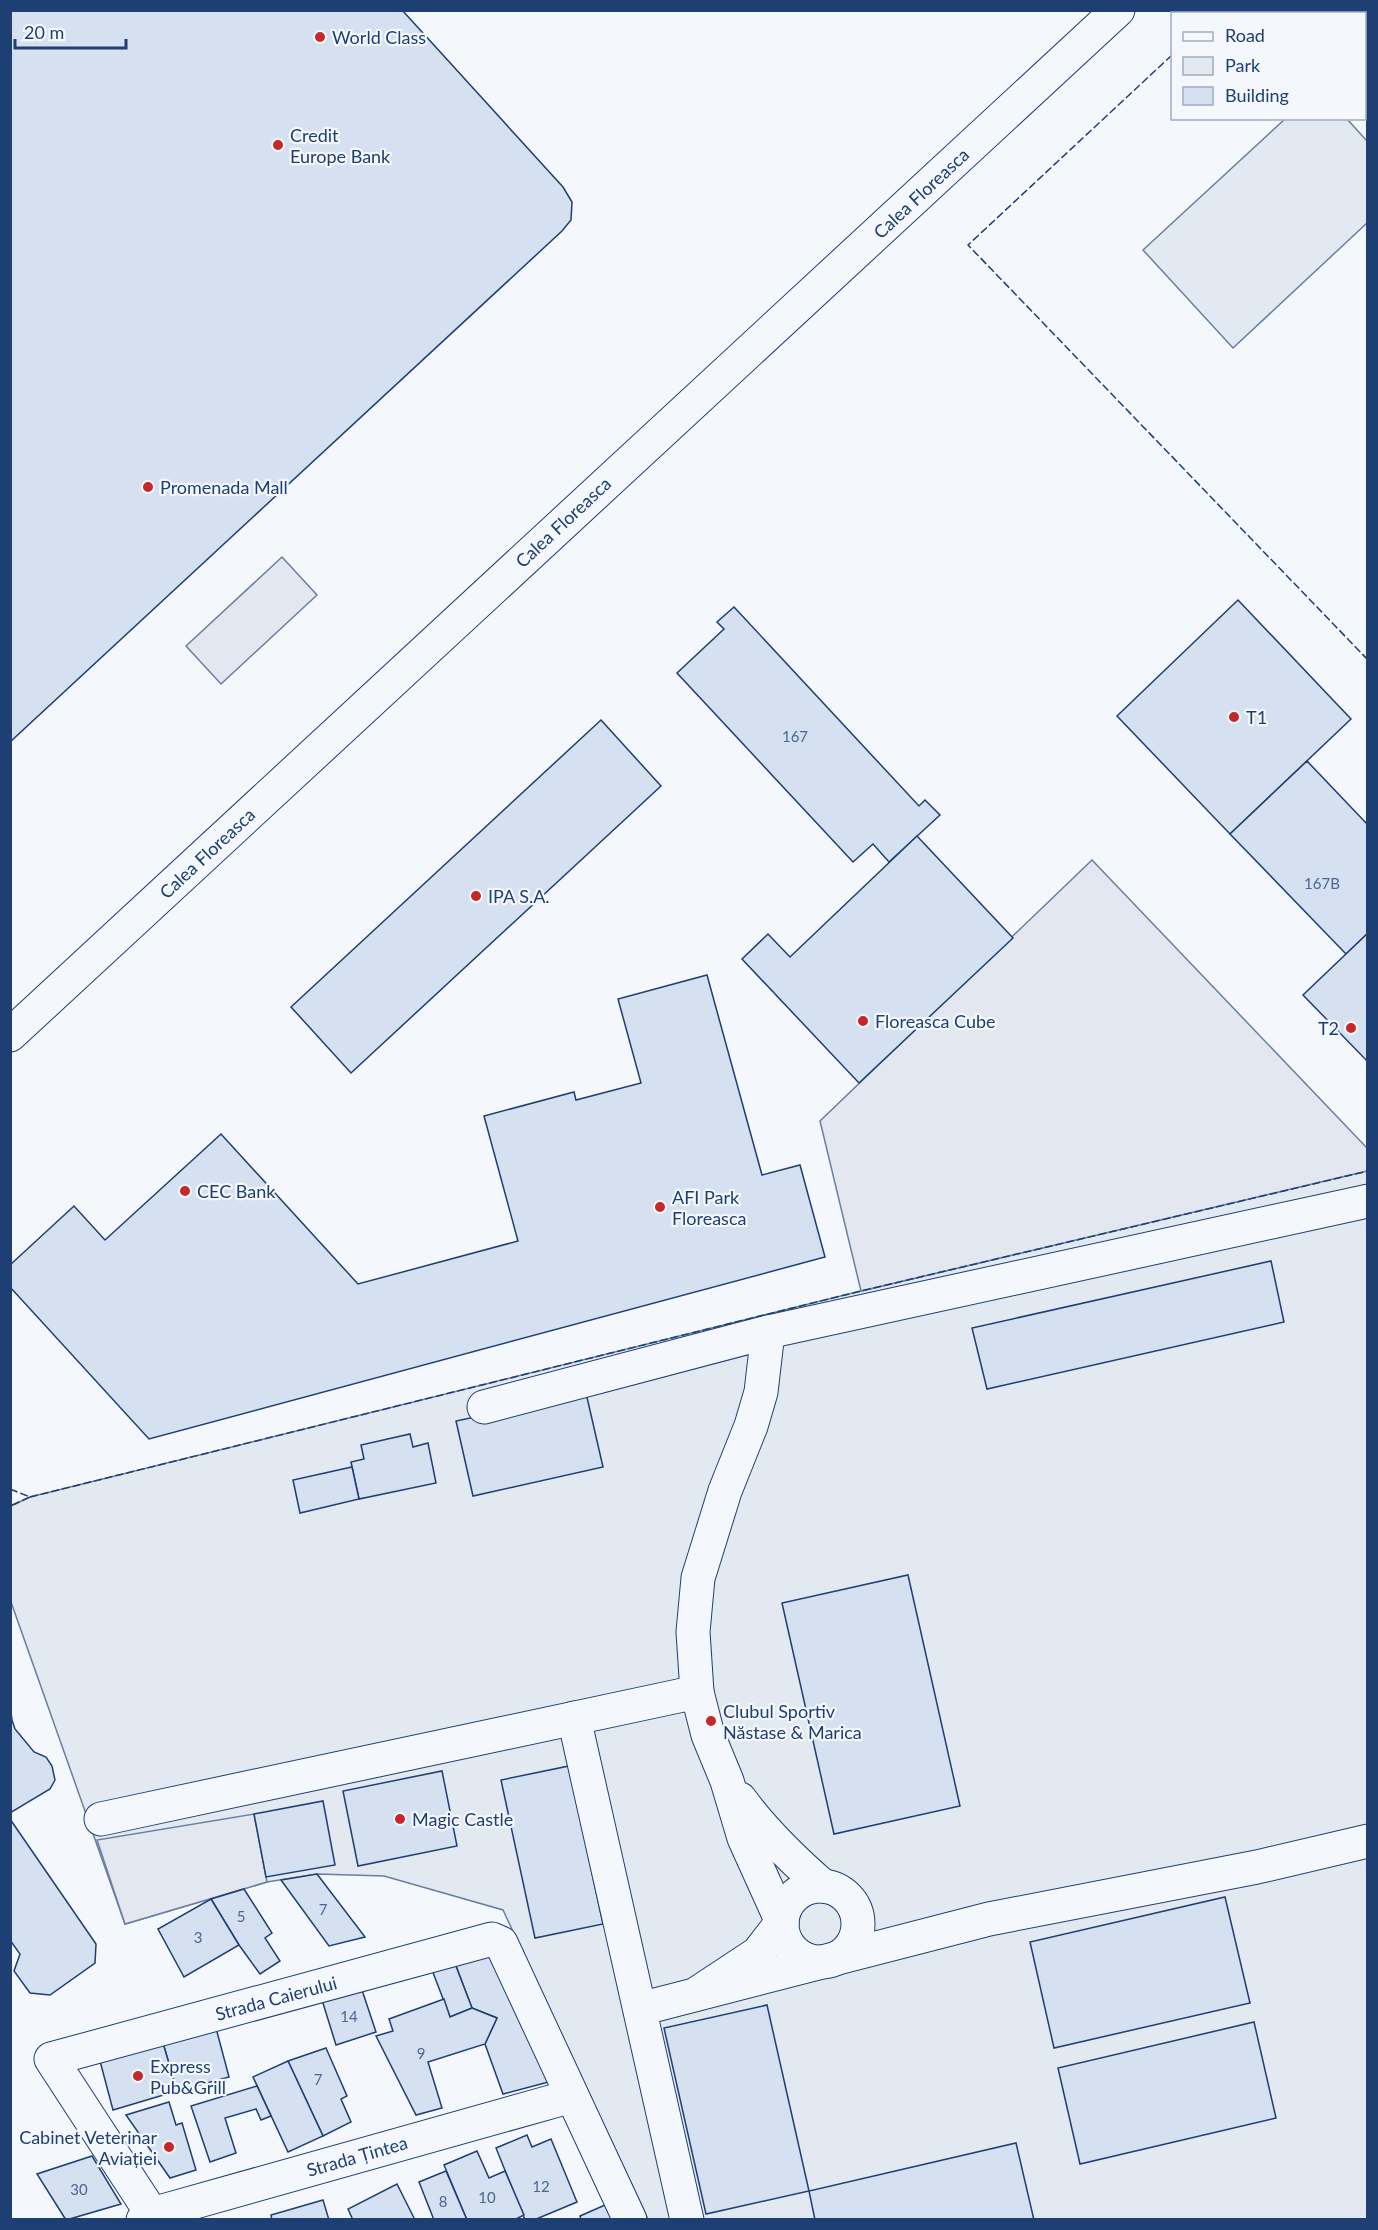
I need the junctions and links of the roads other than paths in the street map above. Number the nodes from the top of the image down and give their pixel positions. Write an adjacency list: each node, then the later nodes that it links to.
1 (1118, 10): 2 (main road, Calea Floreasca)
2 (10, 1035)
3 (1368, 1200): 4 (main road)
4 (768, 1332): 5 (main road); 6 (main road)
5 (484, 1407)
6 (698, 1692): 7 (main road); 8 (main road)
7 (574, 1718): 9 (main road); 17 (main road)
8 (727, 1781): 11 (main road); 14 (main road)
9 (101, 1819)
10 (1368, 1842): 13 (main road)
11 (823, 1886): 12 (main road); 14 (main road)
12 (855, 1909): 13 (main road); 15 (main road)
13 (989, 1919): 15 (main road)
14 (782, 1922): 15 (main road); 16 (main road)
15 (827, 1962): 16 (main road)
16 (696, 1994): 17 (main road)
17 (640, 2009): 21 (main road)
18 (572, 2096): 19 (main road, Strada Țintea); 19 (main road, Strada Caierului); 20 (main road)
19 (148, 2217)
20 (630, 2220)
21 (687, 2220)

